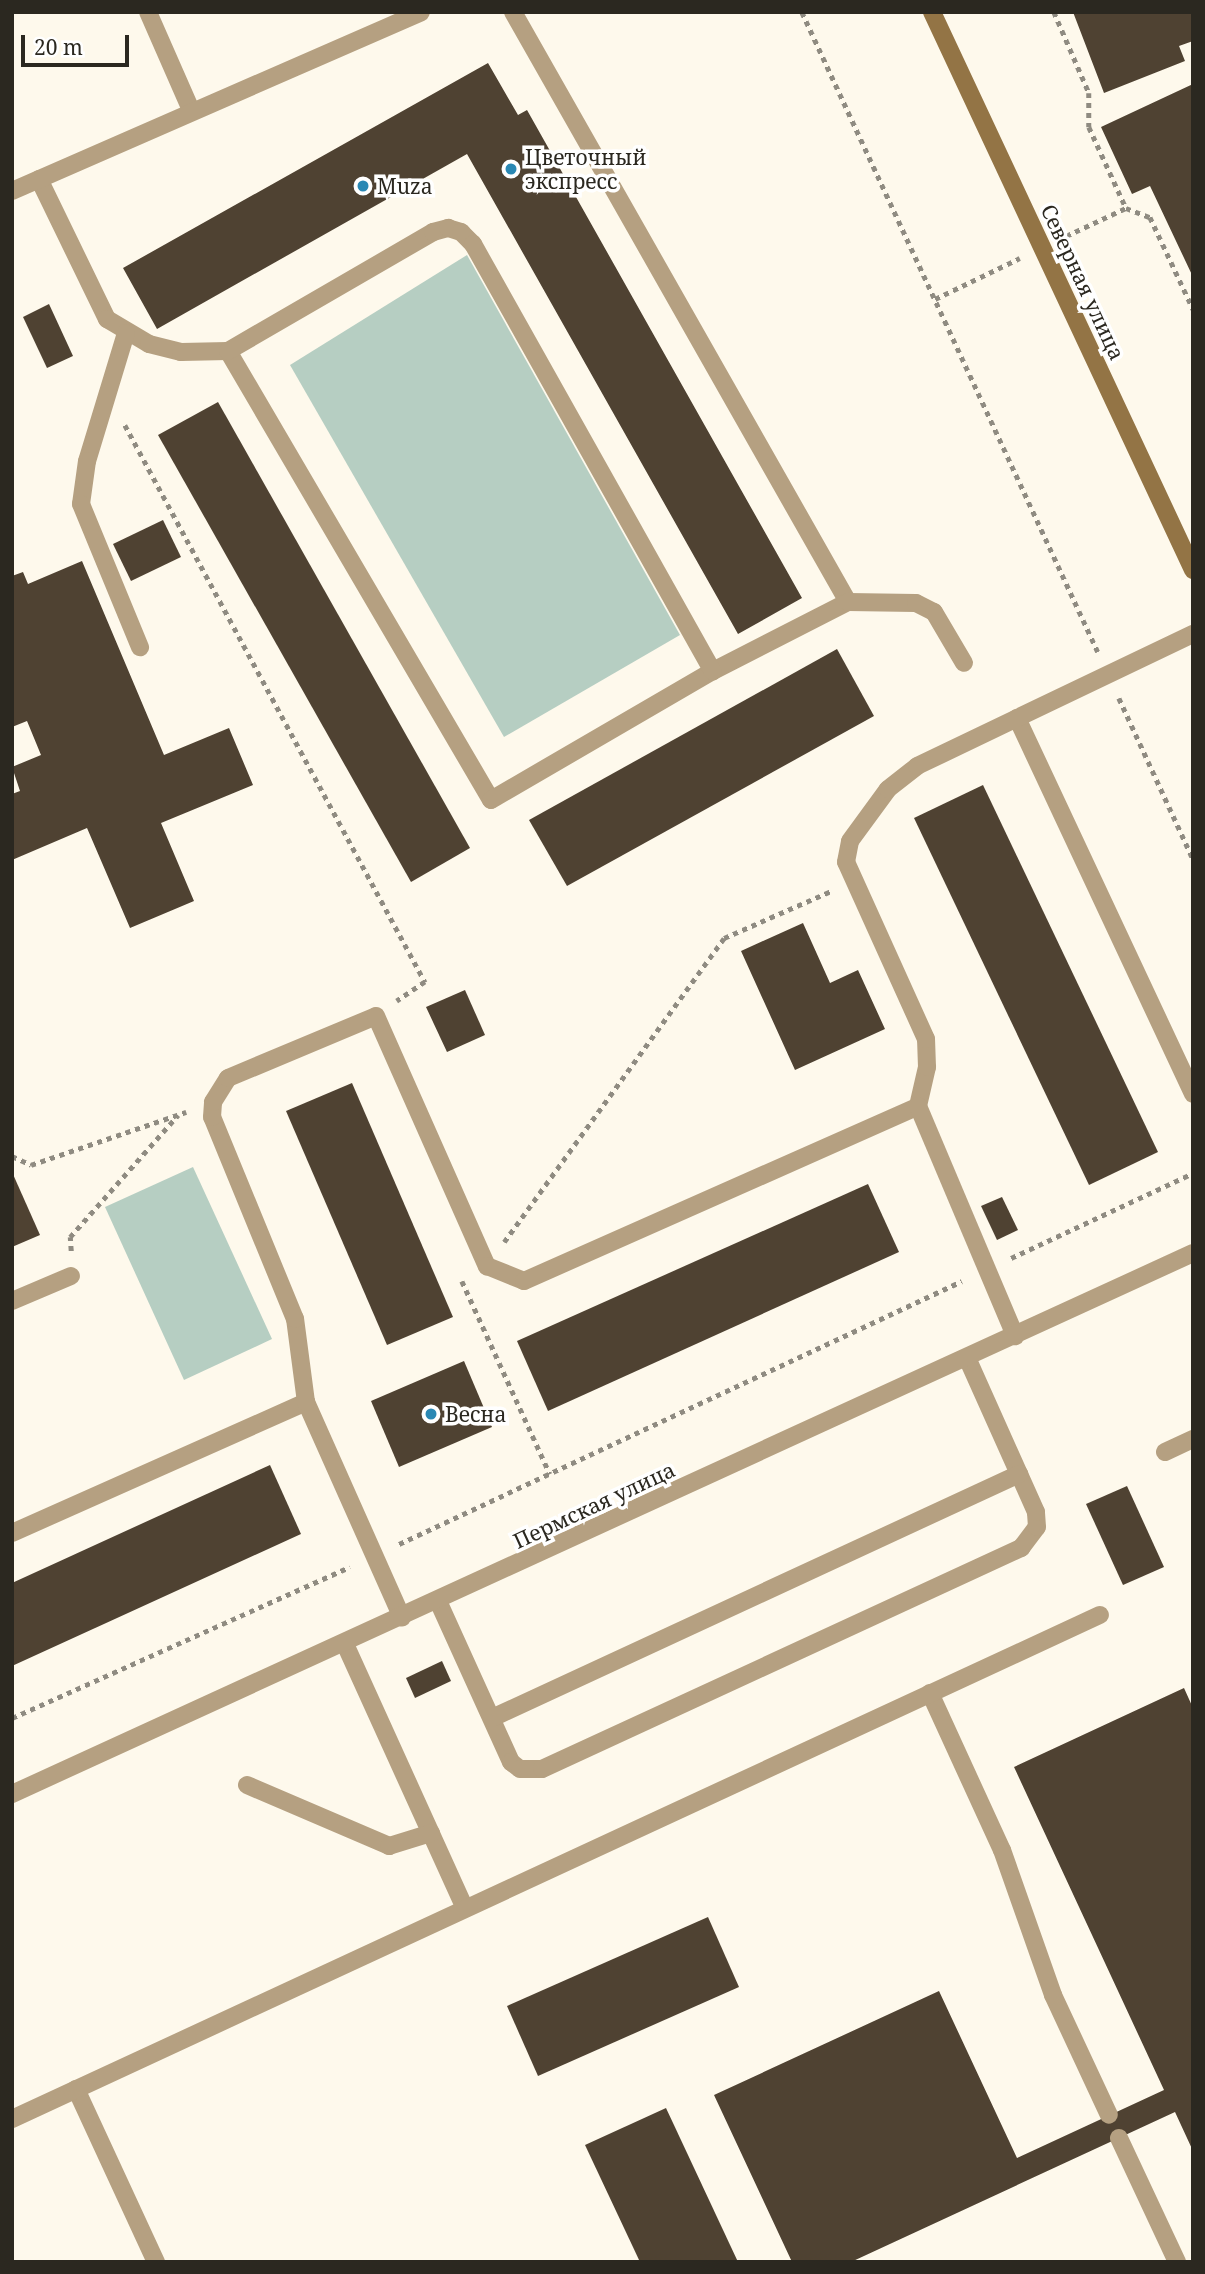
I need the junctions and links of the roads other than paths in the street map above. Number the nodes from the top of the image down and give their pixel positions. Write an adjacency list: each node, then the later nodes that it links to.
1 (148, 12): 5 (street)
2 (421, 12): 5 (street)
3 (513, 12): 11 (street)
4 (932, 12): 10 (main road, Северная улица)
5 (192, 112): 6 (street)
6 (38, 179): 7 (street); 8 (street)
7 (12, 191)
8 (126, 333): 9 (street); 13 (street)
9 (228, 351): 15 (street); 15 (street)
10 (1193, 570)
11 (848, 602): 14 (street); 15 (street)
12 (1193, 634): 16 (street)
13 (140, 647)
14 (964, 663)
15 (713, 671)
16 (1017, 718): 17 (street); 18 (street)
17 (1193, 1094)
18 (918, 1106): 22 (street); 24 (street)
19 (1193, 1253): 22 (street, Пермская улица)
20 (71, 1276): 21 (street)
21 (12, 1301)
22 (1015, 1336): 23 (street, Пермская улица)
23 (967, 1358): 27 (street); 29 (street, Пермская улица)
24 (306, 1402): 28 (street); 31 (street)
25 (1193, 1439): 26 (street)
26 (1165, 1452)
27 (1019, 1474): 34 (street); 34 (street)
28 (12, 1533)
29 (439, 1601): 31 (street, Пермская улица); 34 (street)
30 (1100, 1615): 33 (street)
31 (402, 1618): 32 (street, Пермская улица)
32 (345, 1644): 36 (street, Пермская улица); 37 (street)
33 (930, 1693): 38 (street); 40 (street)
34 (492, 1717)
35 (247, 1786): 37 (street)
36 (12, 1794)
37 (431, 1833): 38 (street)
38 (465, 1908): 39 (street)
39 (76, 2089): 41 (street); 43 (street)
40 (1109, 2115)
41 (12, 2119)
42 (1119, 2138): 44 (street)
43 (156, 2262)
44 (1177, 2262)

